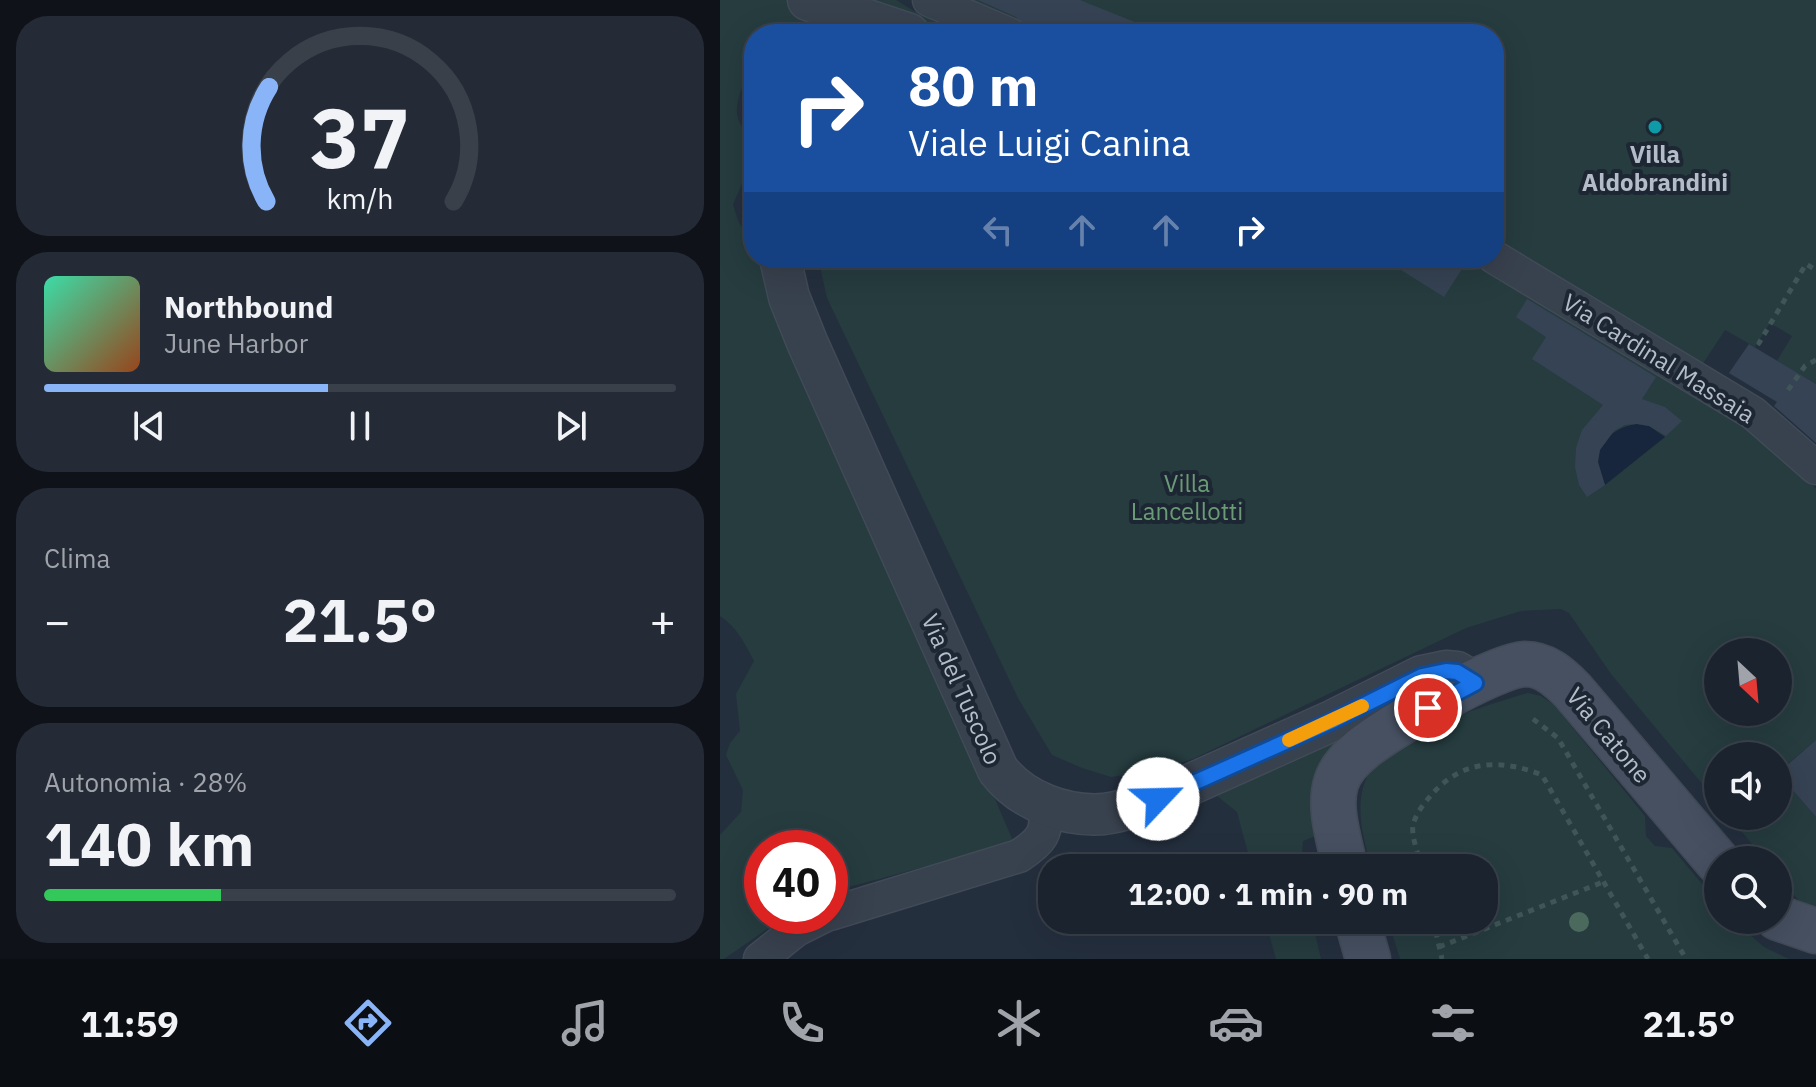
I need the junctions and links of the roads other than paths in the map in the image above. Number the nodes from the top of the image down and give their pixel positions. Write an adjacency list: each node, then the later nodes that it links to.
1 (808, 0): 3 (street)
2 (929, 0): 4 (street)
3 (879, 24)
4 (985, 24)
5 (1504, 263): 7 (street, Via Cardinal Massaia)
6 (782, 268): 9 (street, Via del Tuscolo)
7 (1816, 468)
8 (1475, 683): 9 (street, Via del Tuscolo); 10 (main road, Via Catone); 11 (main road, Via Catone)
9 (1045, 806): 12 (street)
10 (1704, 846)
11 (1342, 854)
12 (848, 908)
13 (1792, 923): 14 (main road)
14 (1816, 931)
15 (791, 934): 17 (street)
16 (1361, 934): 18 (main road)
17 (760, 959)
18 (1368, 959)

